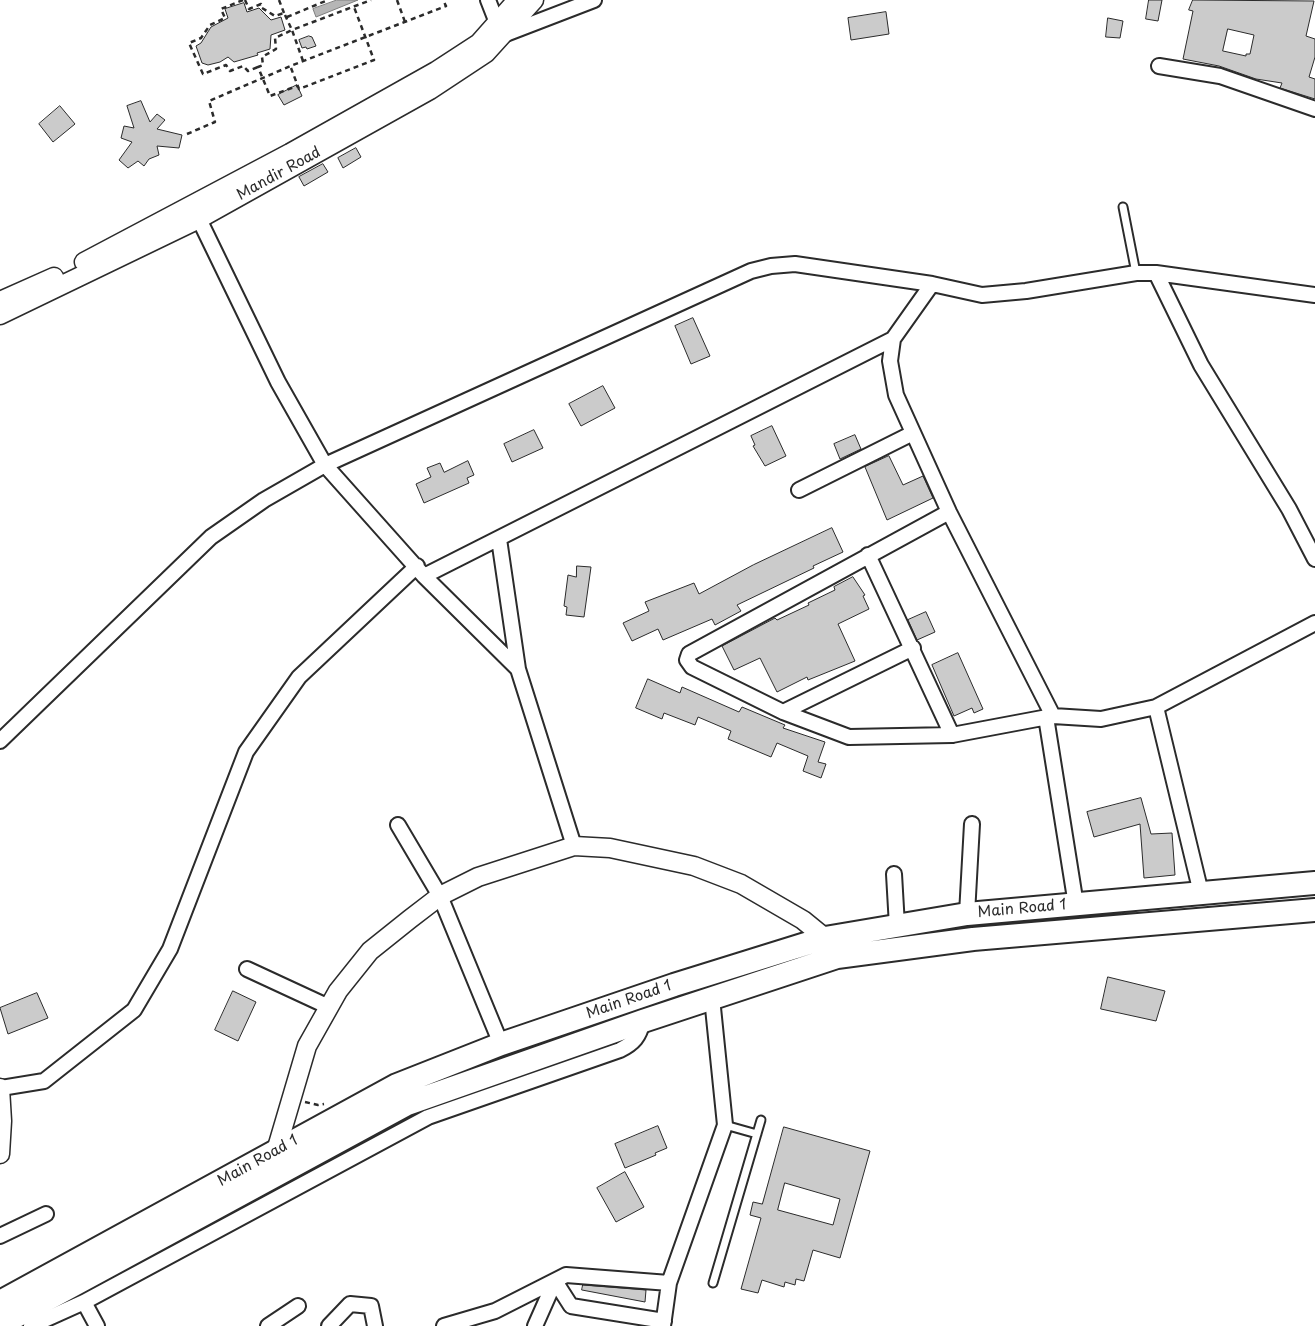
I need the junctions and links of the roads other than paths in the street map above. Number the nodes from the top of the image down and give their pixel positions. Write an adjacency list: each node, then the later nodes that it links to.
1 (488, 0): 5 (street)
2 (517, 0): 5 (street, Mandir Road)
3 (534, 0): 5 (street, Mandir Road)
4 (594, 0): 5 (street)
5 (500, 29): 9 (street, Mandir Road); 14 (street, Mandir Road)
6 (1159, 66): 7 (street)
7 (1315, 109)
8 (1123, 207): 10 (lane)
9 (199, 218): 15 (street, Mandir Road); 18 (street)
10 (1136, 273): 11 (street); 12 (street)
11 (1156, 273): 13 (street); 23 (street)
12 (932, 284): 16 (street); 18 (street)
13 (1315, 294)
14 (0, 301)
15 (0, 315)
16 (893, 339): 17 (street); 21 (street)
17 (913, 433): 19 (street); 20 (street)
18 (324, 465): 24 (street); 32 (street)
19 (799, 490)
20 (949, 512): 22 (street); 30 (street)
21 (498, 539): 24 (street); 27 (street)
22 (868, 555): 26 (street); 29 (street)
23 (1315, 559)
24 (420, 571): 27 (street); 50 (street)
25 (1315, 623): 28 (street)
26 (913, 648): 29 (street); 31 (street)
27 (518, 670): 35 (street)
28 (1156, 706): 30 (street); 38 (street)
29 (783, 712): 31 (street)
30 (1049, 716): 31 (street); 40 (street)
31 (952, 735)
32 (0, 741)
33 (972, 824): 42 (street)
34 (398, 825): 39 (street)
35 (574, 846): 39 (street); 44 (street)
36 (894, 874): 43 (street)
37 (1315, 883): 38 (main road, Main Road 1)
38 (1201, 893): 40 (main road, Main Road 1)
39 (440, 896): 47 (street); 49 (street)
40 (1076, 905): 42 (main road, Main Road 1)
41 (1315, 910): 46 (main road, Main Road 1)
42 (967, 914): 43 (main road, Main Road 1)
43 (897, 926): 44 (main road, Main Road 1)
44 (825, 938): 49 (main road, Main Road 1)
45 (247, 969): 47 (street)
46 (712, 998): 48 (main road, Main Road 1); 52 (street)
47 (329, 1007): 54 (street)
48 (642, 1021): 62 (street); 65 (main road, Main Road 1)
49 (501, 1044): 54 (main road, Main Road 1)
50 (0, 1088): 55 (street)
51 (761, 1120): 53 (lane)
52 (725, 1125): 53 (lane); 59 (street)
53 (757, 1134): 60 (lane)
54 (276, 1151): 61 (main road, Main Road 1)
55 (0, 1154)
56 (46, 1214): 57 (street)
57 (0, 1236)
58 (555, 1281): 59 (street); 64 (street); 71 (street); 72 (street)
59 (669, 1283): 64 (street)
60 (713, 1283)
61 (0, 1302)
62 (84, 1302): 66 (street); 67 (street)
63 (298, 1306): 68 (street)
64 (664, 1324)
65 (0, 1325)
66 (31, 1326)
67 (97, 1326)
68 (268, 1326)
69 (329, 1326): 70 (street)
70 (375, 1326)
71 (444, 1326)
72 (535, 1326)

